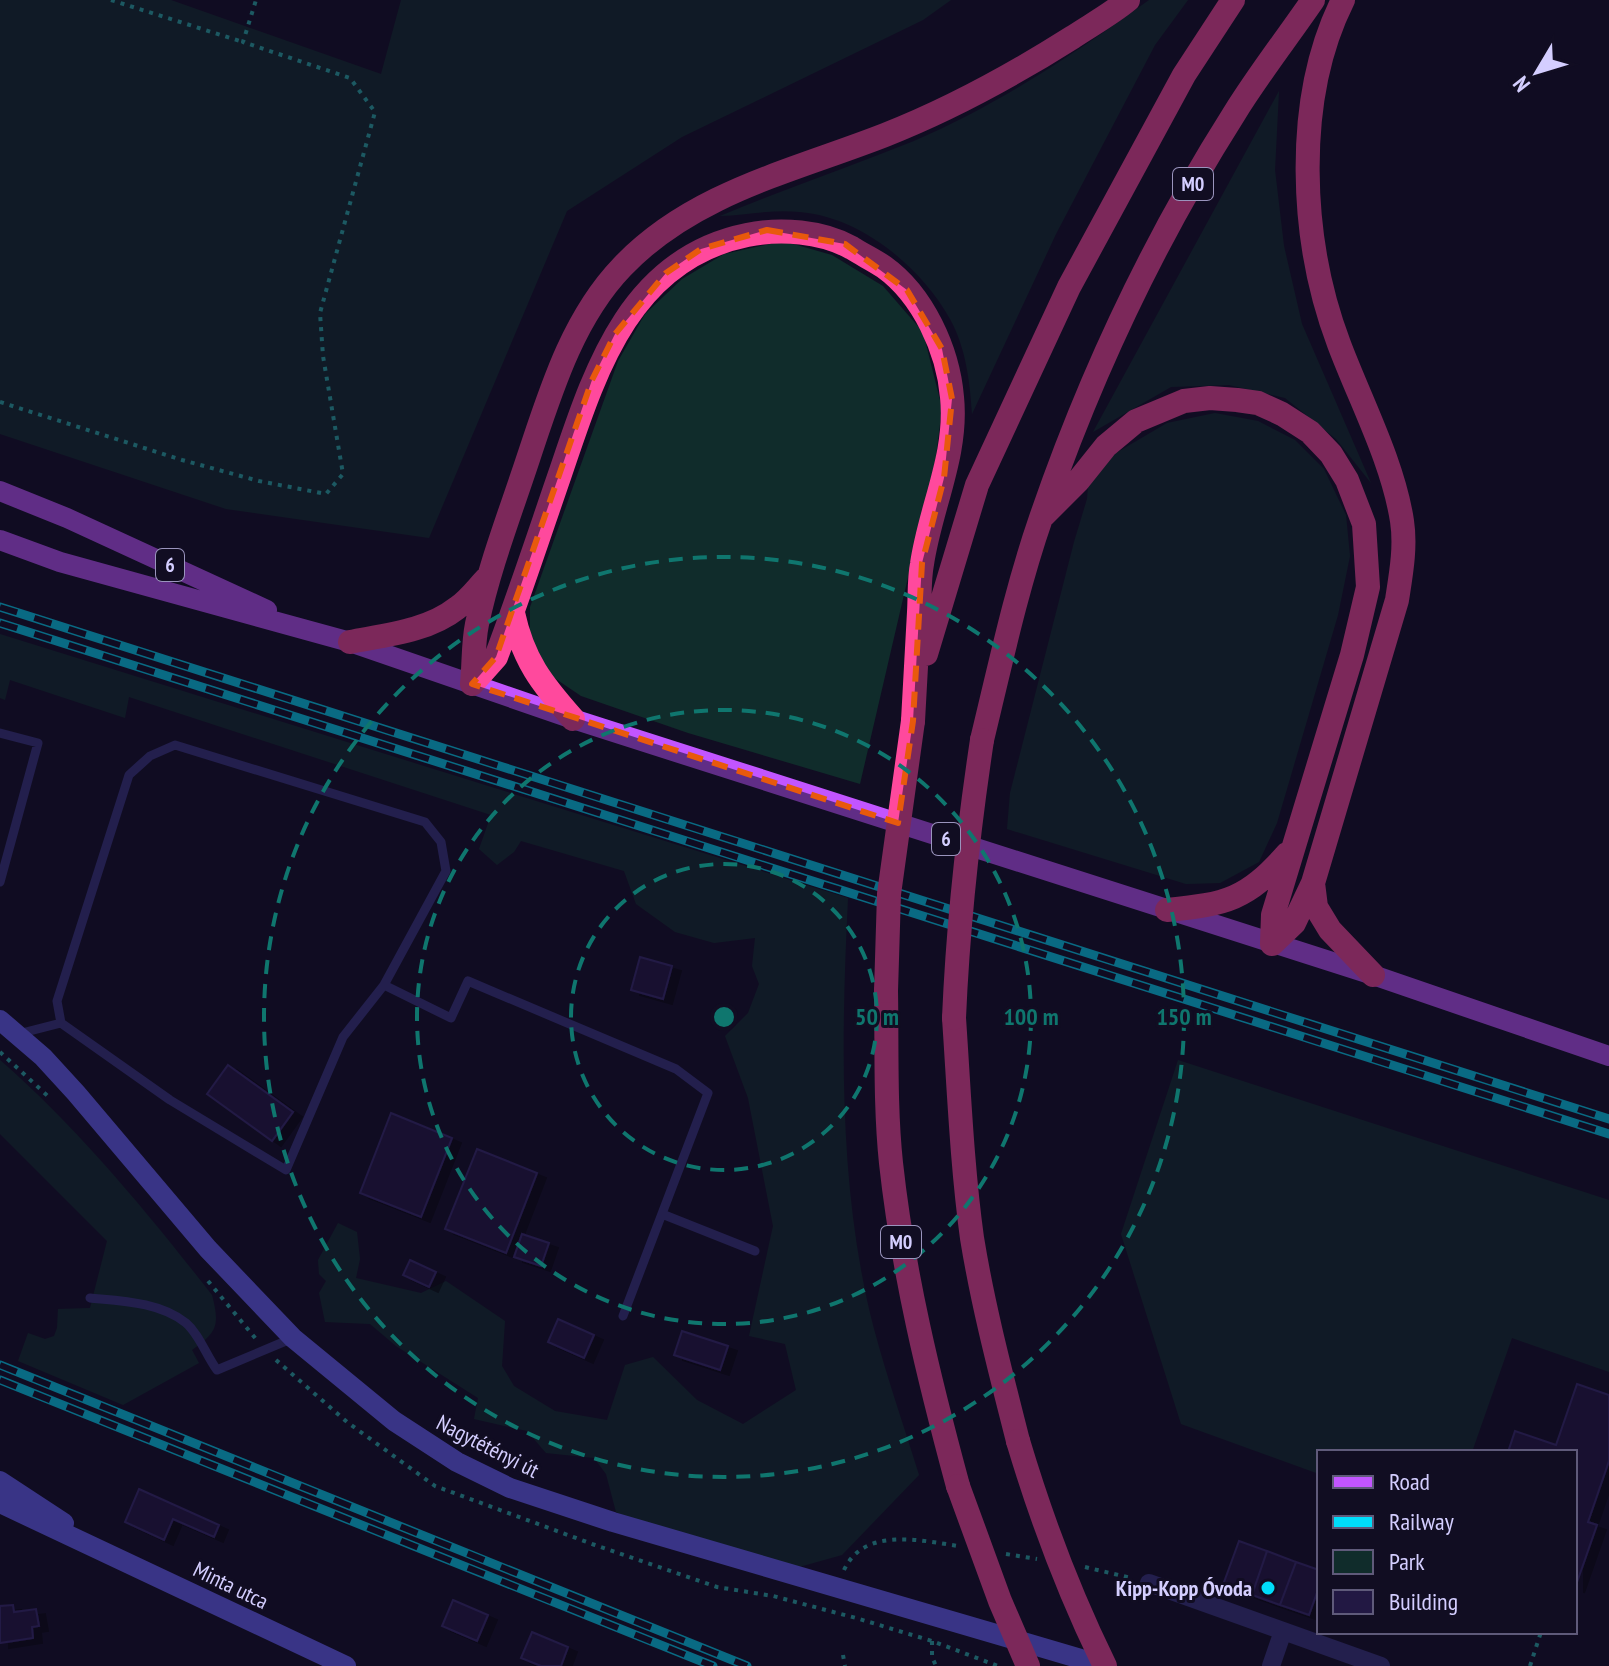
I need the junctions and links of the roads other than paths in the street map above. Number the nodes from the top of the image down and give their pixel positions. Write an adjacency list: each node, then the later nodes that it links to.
1 (1128, 0): 10 (highway)
2 (1233, 0): 16 (highway, M0)
3 (1313, 0): 6 (highway, M0)
4 (1343, 0): 20 (highway)
5 (0, 491): 12 (main road, 6)
6 (1041, 518): 18 (highway); 41 (highway, M0, bridge)
7 (0, 540): 9 (main road, 6)
8 (0, 554): 9 (main road)
9 (60, 562): 12 (main road, 6)
10 (490, 575): 13 (highway); 14 (highway)
11 (513, 613): 14 (highway); 15 (highway); 16 (highway)
12 (325, 636): 13 (main road, 6)
13 (350, 642): 14 (main road, 6)
14 (472, 684): 15 (main road, 6)
15 (573, 719): 21 (main road, 6)
16 (913, 721): 40 (highway, M0, bridge)
17 (0, 733): 19 (lane)
18 (1294, 846): 21 (highway); 22 (highway)
19 (0, 882)
20 (1313, 883): 22 (highway); 23 (highway)
21 (1167, 910): 22 (main road, 6)
22 (1272, 944): 23 (main road, 6)
23 (1373, 975): 28 (main road, 6)
24 (384, 985): 26 (lane); 26 (lane); 29 (lane)
25 (0, 1020): 27 (main road, Nagytétényi út)
26 (61, 1023): 27 (lane)
27 (17, 1034): 33 (main road, Nagytétényi út)
28 (1609, 1056)
29 (662, 1214): 30 (lane); 32 (lane)
30 (755, 1251)
31 (90, 1298): 33 (lane)
32 (623, 1316)
33 (293, 1338): 41 (main road, Nagytétényi út)
34 (0, 1481): 36 (main road, Minta utca)
35 (0, 1503): 36 (main road, Minta utca)
36 (96, 1547): 39 (main road, Minta utca)
37 (1149, 1583): 38 (street)
38 (1283, 1631): 42 (street); 43 (street)
39 (346, 1666)
40 (1028, 1666)
41 (1105, 1666)
42 (1271, 1666)
43 (1381, 1666)

